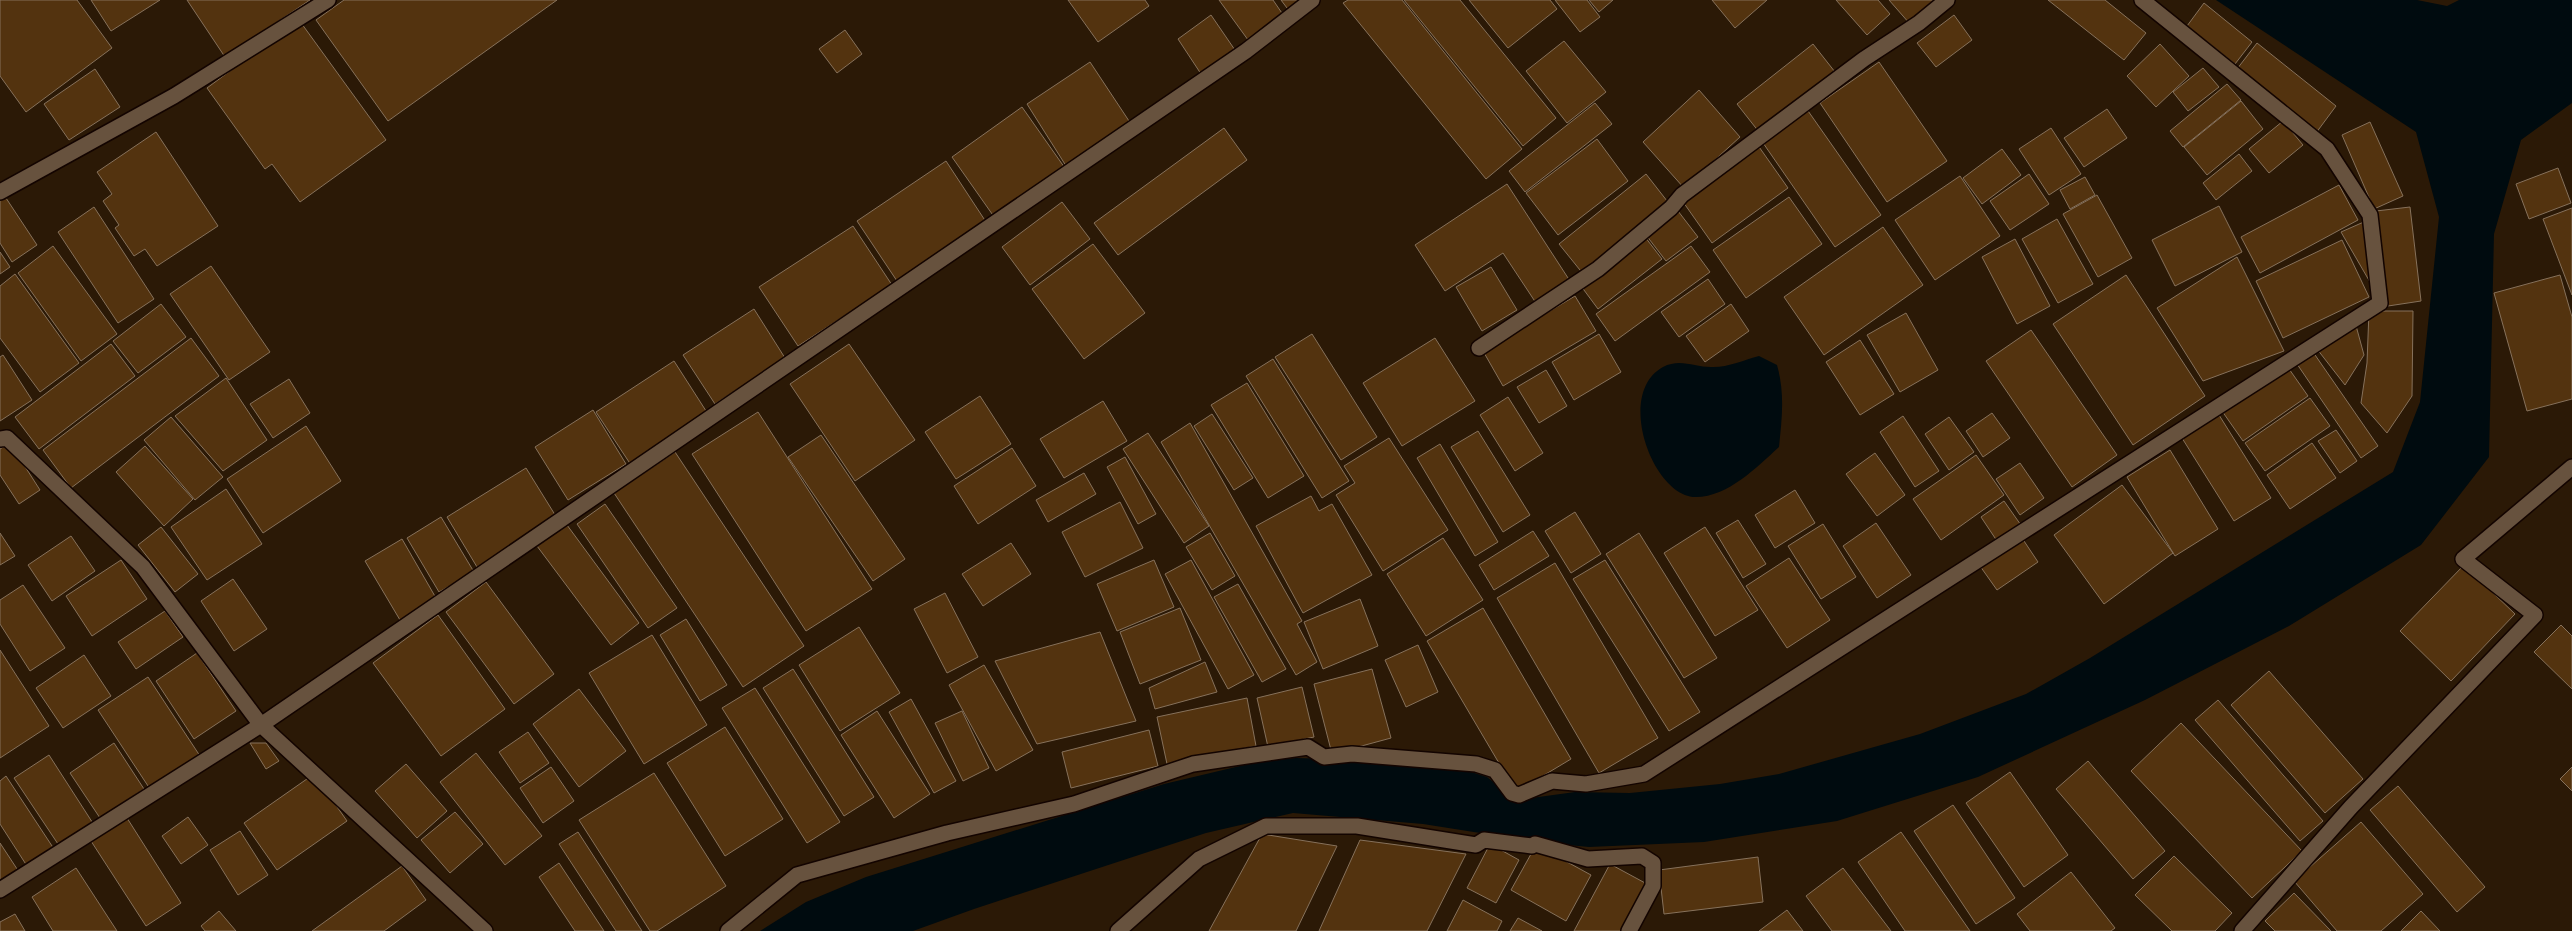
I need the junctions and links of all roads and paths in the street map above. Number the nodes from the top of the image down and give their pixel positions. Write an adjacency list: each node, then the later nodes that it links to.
1 (328, 0): 5 (street)
2 (1312, 0): 9 (street)
3 (1947, 0): 6 (street)
4 (2142, 0): 12 (street)
5 (0, 192)
6 (1479, 348)
7 (0, 439): 9 (street)
8 (2572, 467): 15 (street)
9 (260, 725): 10 (street); 11 (street)
10 (0, 890)
11 (485, 931)
12 (728, 931)
13 (1118, 931): 14 (street)
14 (1629, 931)
15 (2242, 931)

